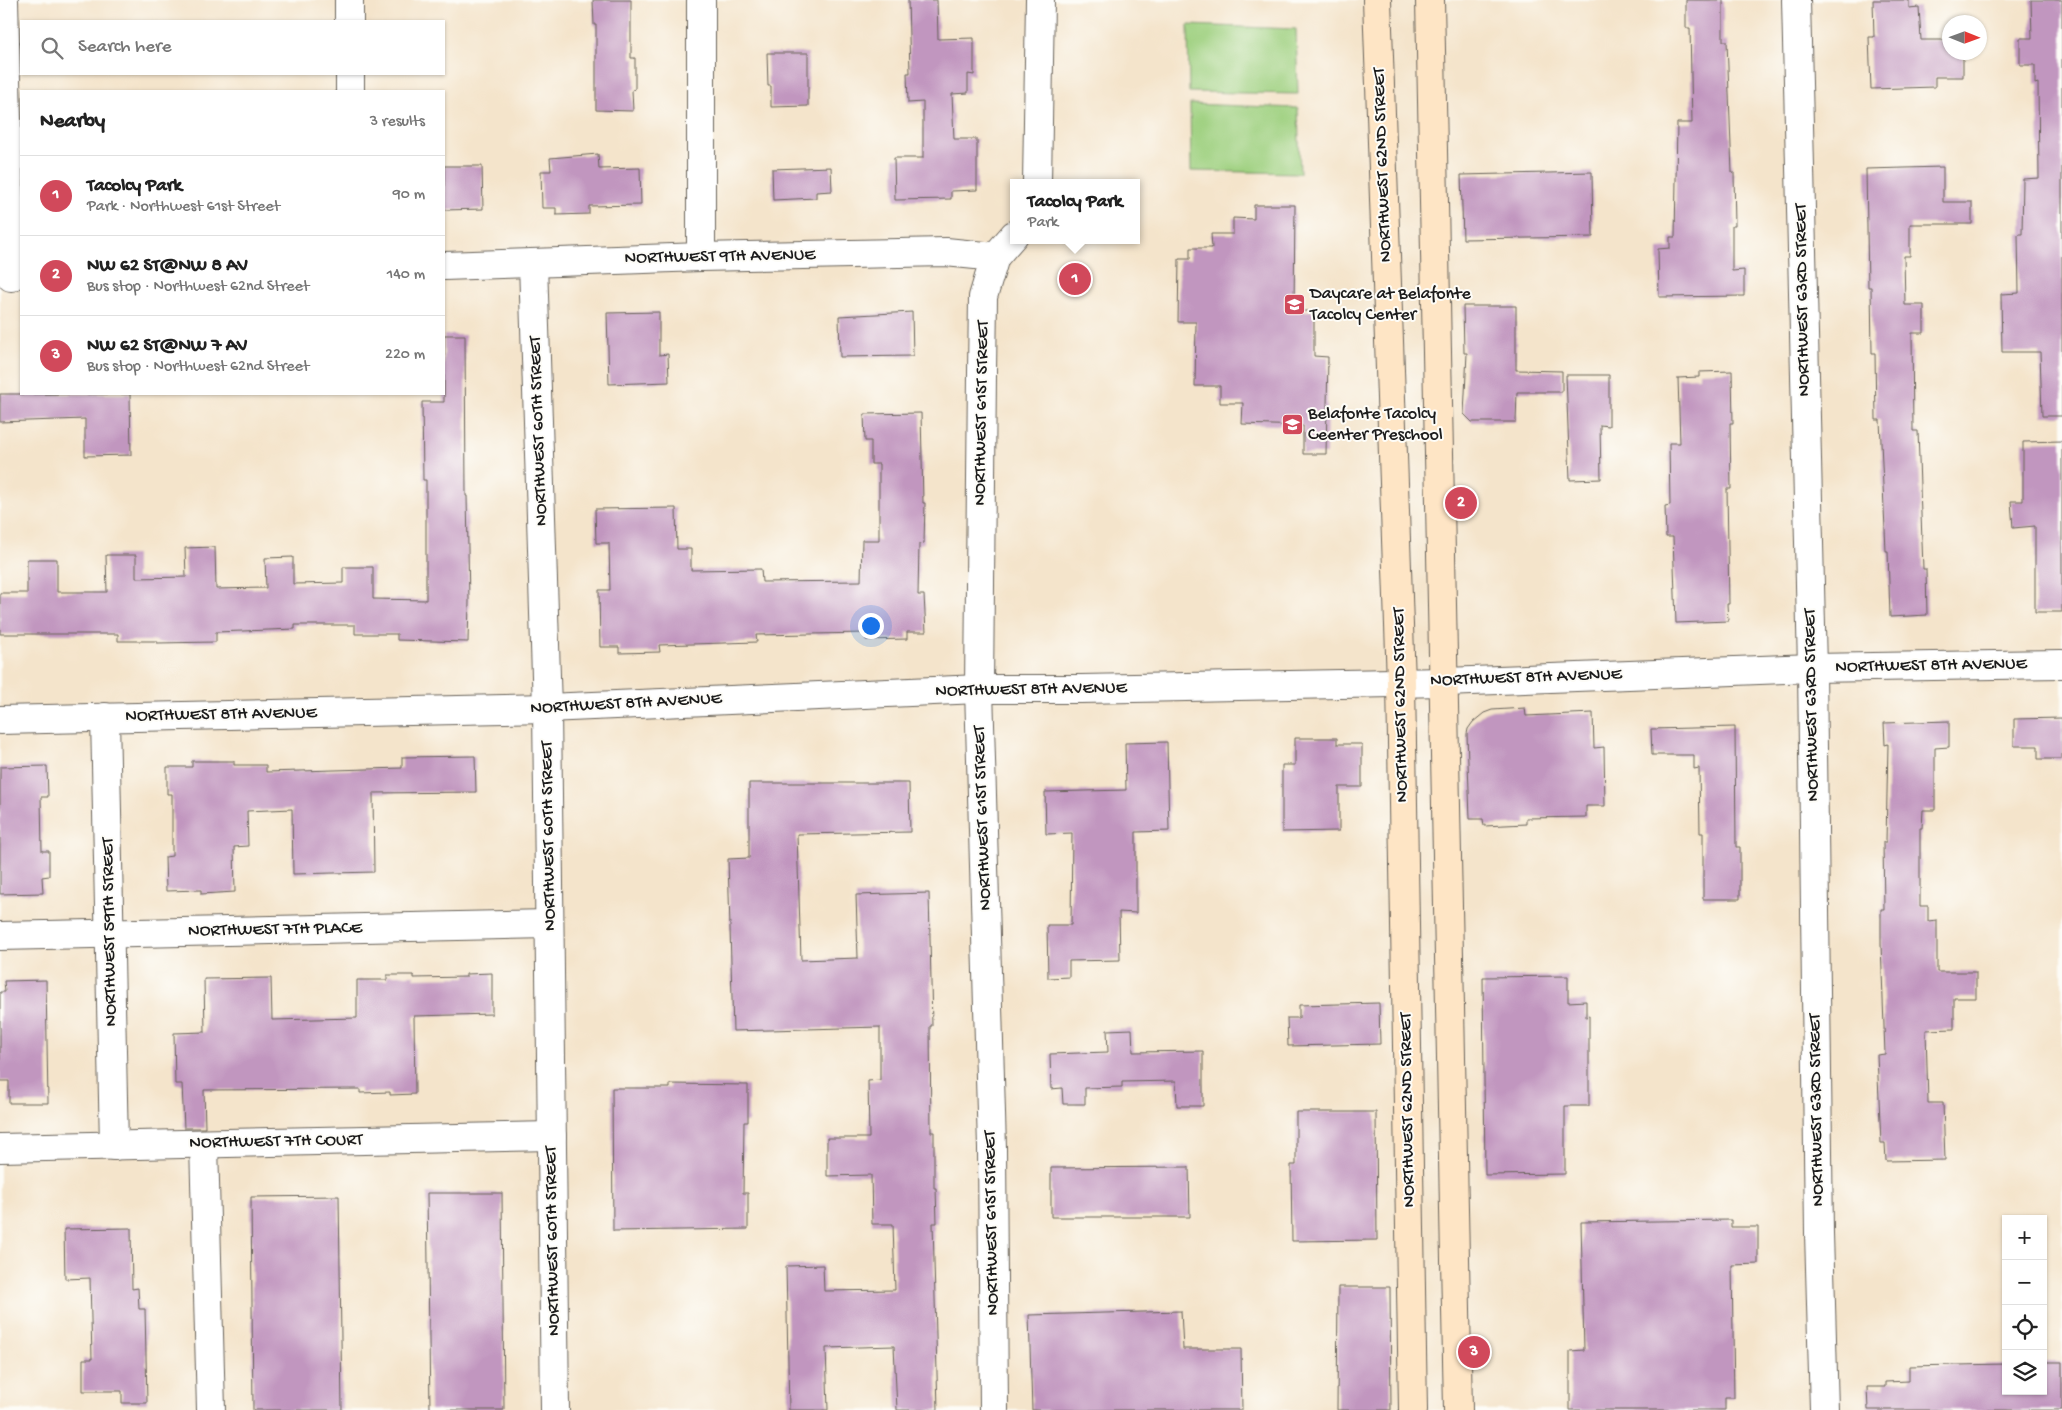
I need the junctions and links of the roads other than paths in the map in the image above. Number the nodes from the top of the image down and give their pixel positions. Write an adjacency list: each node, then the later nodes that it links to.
1 (4, 0): 17 (street)
2 (349, 0): 8 (street)
3 (701, 0): 13 (street)
4 (1040, 0): 11 (street)
5 (1378, 0): 20 (main road, NORTHWEST 62ND STREET)
6 (1430, 0): 21 (main road)
7 (1796, 0): 19 (street, NORTHWEST 63RD STREET)
8 (349, 20)
9 (350, 75): 10 (street)
10 (350, 90)
11 (1037, 179)
12 (1010, 240): 14 (street, NORTHWEST 61ST STREET)
13 (701, 257): 14 (street, NORTHWEST 9TH AVENUE); 15 (street, NORTHWEST 9TH AVENUE)
14 (995, 257): 22 (street, NORTHWEST 61ST STREET)
15 (533, 263): 16 (street, NORTHWEST 9TH AVENUE); 23 (street, NORTHWEST 60TH STREET)
16 (445, 266)
17 (11, 277)
18 (2062, 664): 19 (street, NORTHWEST 8TH AVENUE)
19 (1812, 668): 21 (street, NORTHWEST 8TH AVENUE); 38 (street, NORTHWEST 63RD STREET)
20 (1401, 682): 21 (street, NORTHWEST 8TH AVENUE); 22 (street, NORTHWEST 8TH AVENUE); 36 (main road, NORTHWEST 62ND STREET)
21 (1445, 682): 37 (main road)
22 (979, 689): 23 (street, NORTHWEST 8TH AVENUE); 35 (street, NORTHWEST 61ST STREET)
23 (548, 708): 24 (street, NORTHWEST 8TH AVENUE); 26 (street, NORTHWEST 60TH STREET)
24 (105, 717): 25 (street, NORTHWEST 8TH AVENUE); 27 (street, NORTHWEST 59TH STREET)
25 (0, 720)
26 (550, 924): 27 (street, NORTHWEST 7TH PLACE); 29 (street, NORTHWEST 60TH STREET)
27 (109, 933): 28 (street, NORTHWEST 7TH PLACE); 31 (street, NORTHWEST 59TH STREET)
28 (0, 936)
29 (552, 1136): 30 (street, NORTHWEST 7TH COURT); 34 (street, NORTHWEST 60TH STREET)
30 (204, 1144): 31 (street, NORTHWEST 7TH COURT); 33 (street)
31 (114, 1146): 32 (street, NORTHWEST 7TH COURT)
32 (0, 1148)
33 (212, 1410)
34 (555, 1410)
35 (994, 1410)
36 (1413, 1410)
37 (1458, 1410)
38 (1824, 1410)

